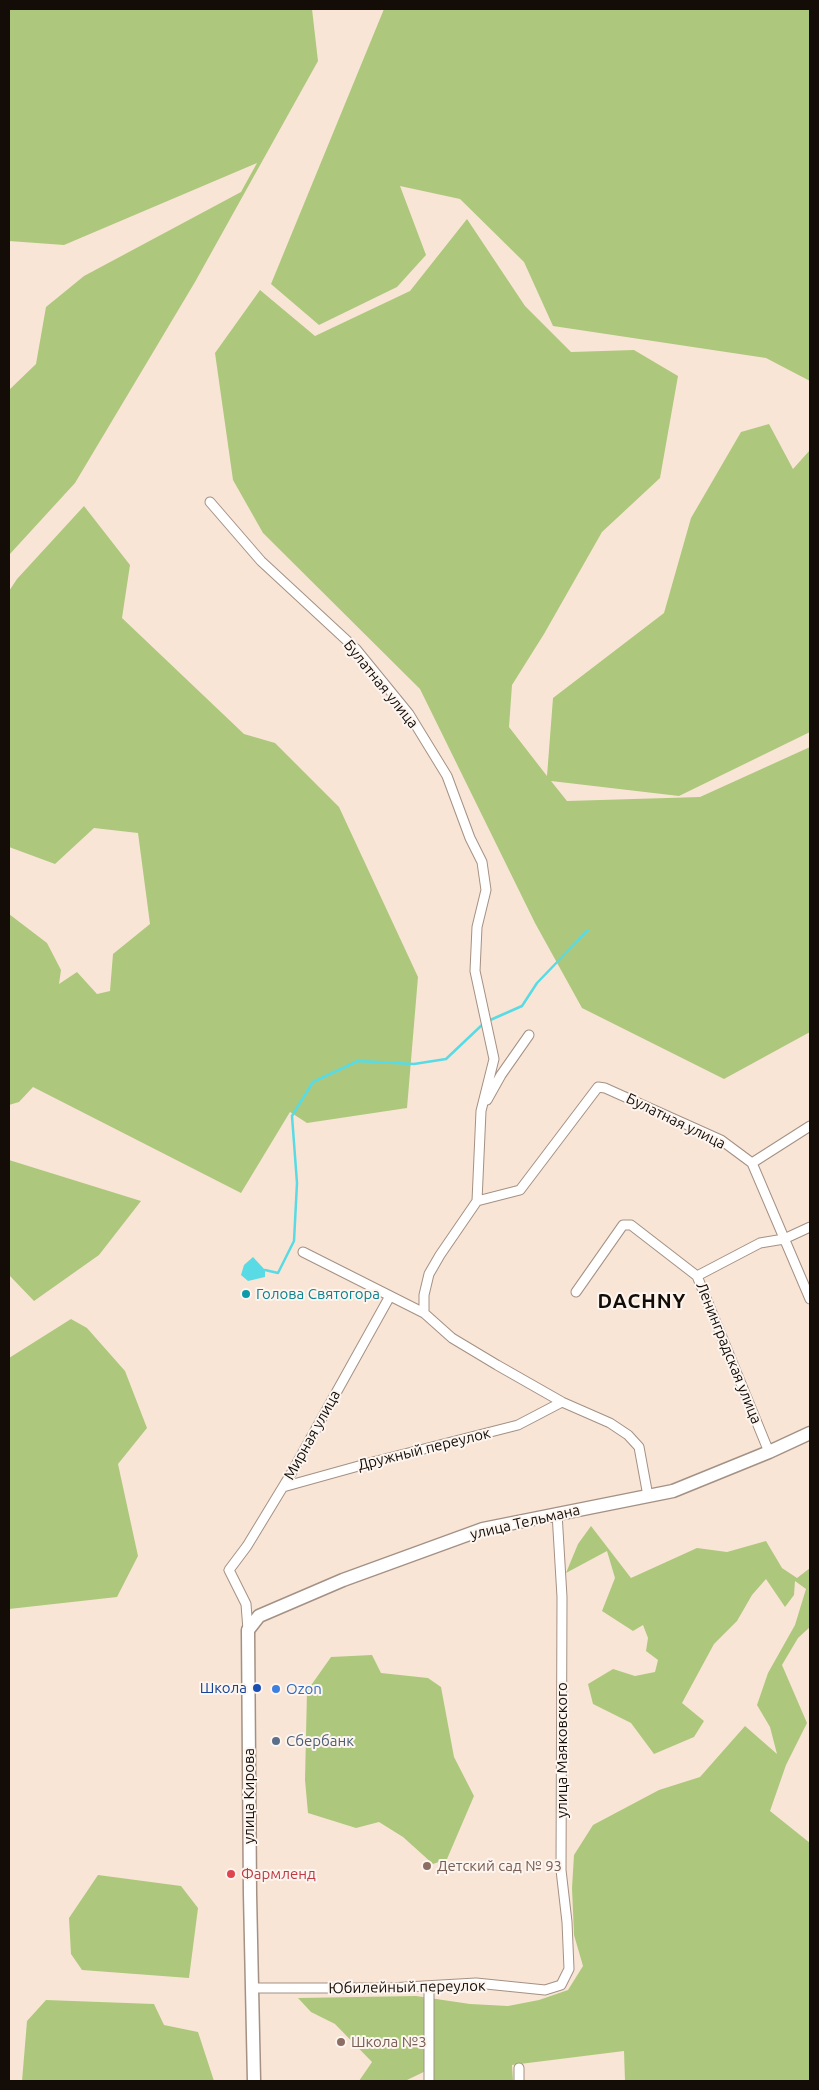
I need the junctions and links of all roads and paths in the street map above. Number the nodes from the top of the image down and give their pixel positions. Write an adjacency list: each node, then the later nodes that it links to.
1 (210, 502): 3 (street, Булатная улица)
2 (529, 1035): 3 (street)
3 (481, 1111): 6 (street, Булатная улица)
4 (810, 1126): 5 (street)
5 (752, 1163): 6 (street, Булатная улица); 8 (street)
6 (477, 1201): 14 (street)
7 (810, 1227): 8 (street)
8 (784, 1239): 10 (street); 13 (street)
9 (304, 1252): 12 (street)
10 (697, 1276): 11 (street, Ленинградская улица); 17 (street, Ленинградская улица)
11 (576, 1292)
12 (390, 1296): 14 (street); 18 (street, Мирная улица)
13 (810, 1300)
14 (424, 1313): 15 (street)
15 (562, 1402): 18 (street, Дружный переулок); 19 (street)
16 (810, 1433): 17 (street, улица Тельмана)
17 (769, 1452): 19 (street, улица Тельмана)
18 (283, 1487): 21 (street, Мирная улица)
19 (648, 1496): 20 (street, улица Тельмана)
20 (558, 1513): 21 (street, улица Тельмана); 23 (street, улица Маяковского)
21 (248, 1630): 24 (street, улица Кирова)
22 (429, 1986): 23 (street, Юбилейный переулок); 24 (street, Юбилейный переулок); 27 (street)
23 (561, 1986)
24 (252, 1988): 26 (street, улица Кирова)
25 (519, 2068): 28 (street)
26 (254, 2081)
27 (429, 2081)
28 (519, 2081)

